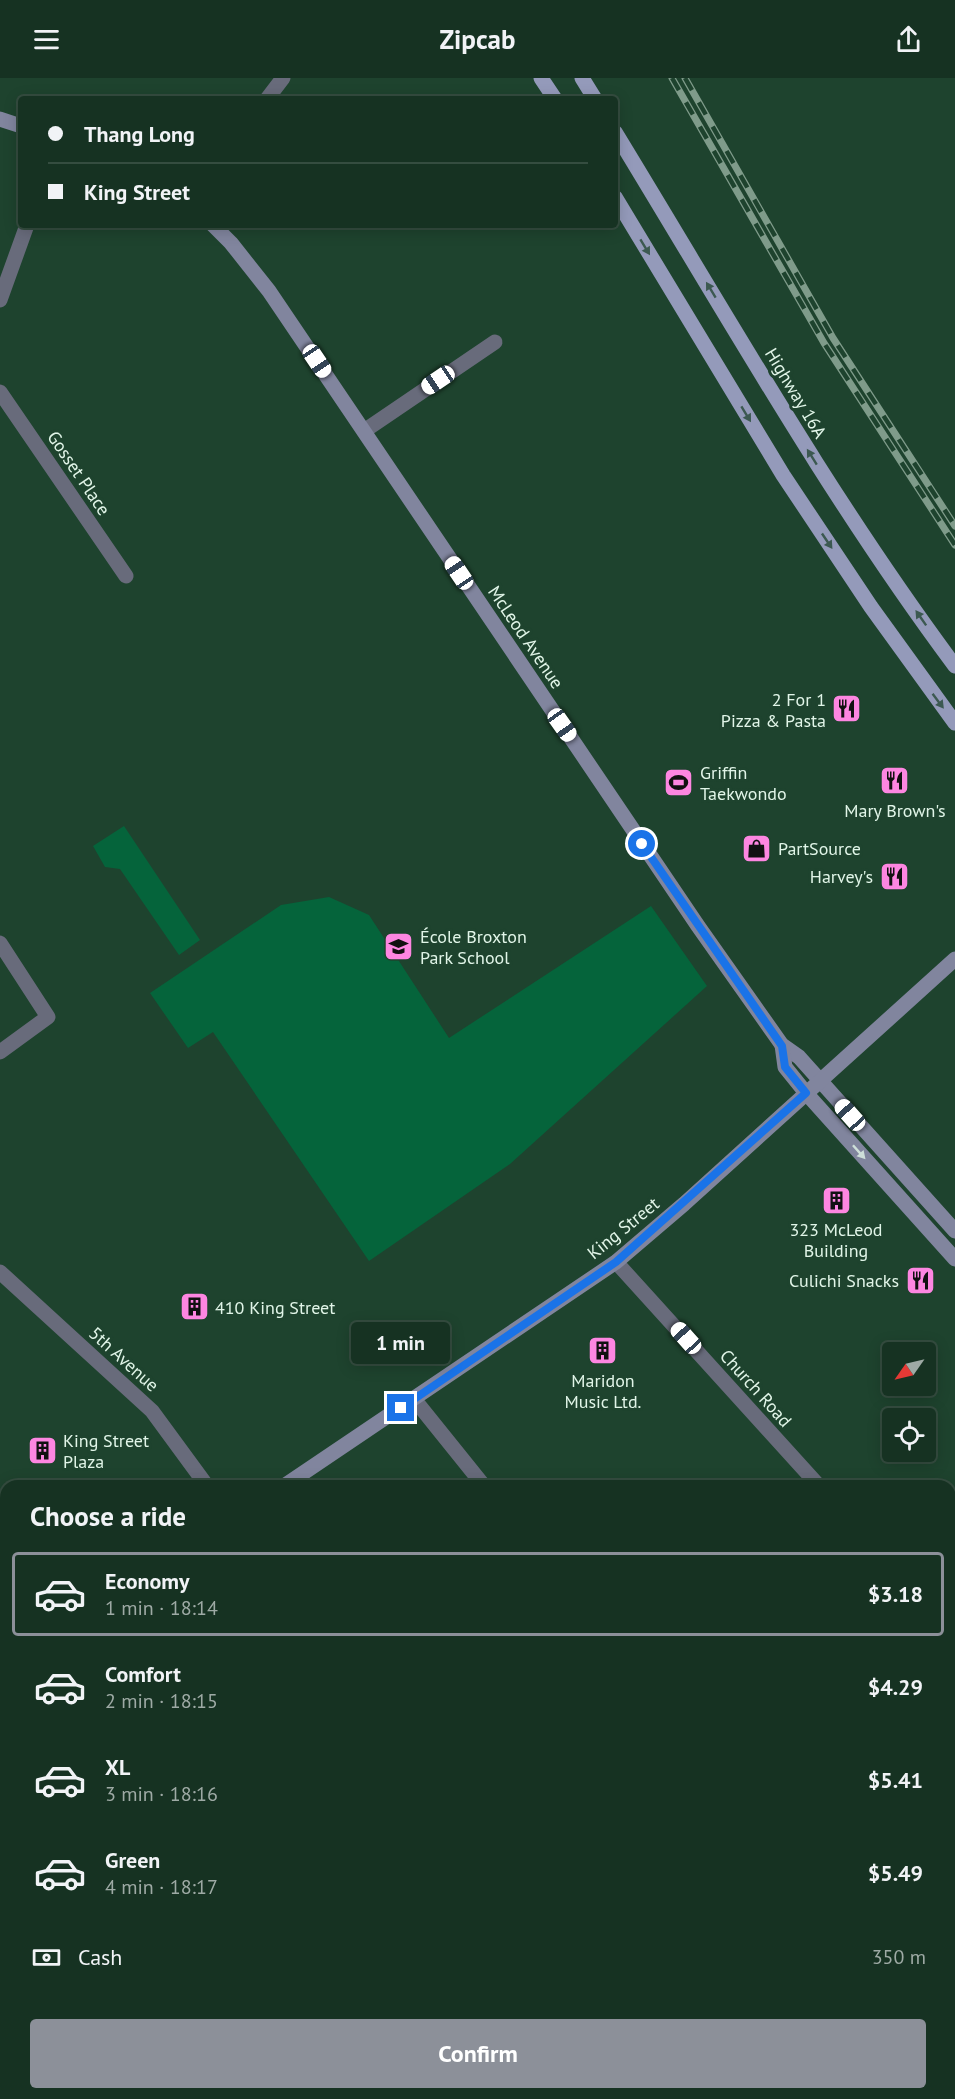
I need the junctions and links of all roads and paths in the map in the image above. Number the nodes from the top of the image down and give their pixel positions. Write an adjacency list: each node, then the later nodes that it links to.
1 (283, 78): 4 (street)
2 (542, 78): 5 (main road)
3 (582, 78): 6 (main road)
4 (269, 96)
5 (553, 96)
6 (593, 96)
7 (0, 119): 8 (street)
8 (18, 125)
9 (618, 137): 18 (main road, Highway 16A, one-way to 9)
10 (618, 202): 19 (main road, one-way to 19)
11 (26, 228): 13 (street)
12 (216, 228): 16 (street, McLeod Avenue)
13 (0, 300)
14 (495, 342): 16 (street)
15 (0, 392): 17 (street, Gosset Place)
16 (364, 430): 22 (street, McLeod Avenue)
17 (126, 576)
18 (955, 666)
19 (955, 723)
20 (0, 943): 23 (street)
21 (955, 959): 24 (street, King Street)
22 (782, 1046): 24 (street, McLeod Avenue); 25 (street, McLeod Avenue)
23 (0, 1052)
24 (819, 1081): 25 (street, King Street); 26 (street, McLeod Avenue)
25 (806, 1093): 27 (street, McLeod Avenue, one-way to 27); 28 (street, King Street)
26 (955, 1231)
27 (955, 1259)
28 (616, 1262): 30 (street, King Street); 34 (street, Church Road)
29 (0, 1272): 31 (street, 5th Avenue)
30 (414, 1399): 32 (street, King Street); 33 (street)
31 (203, 1480)
32 (293, 1480)
33 (479, 1480)
34 (814, 1480)

